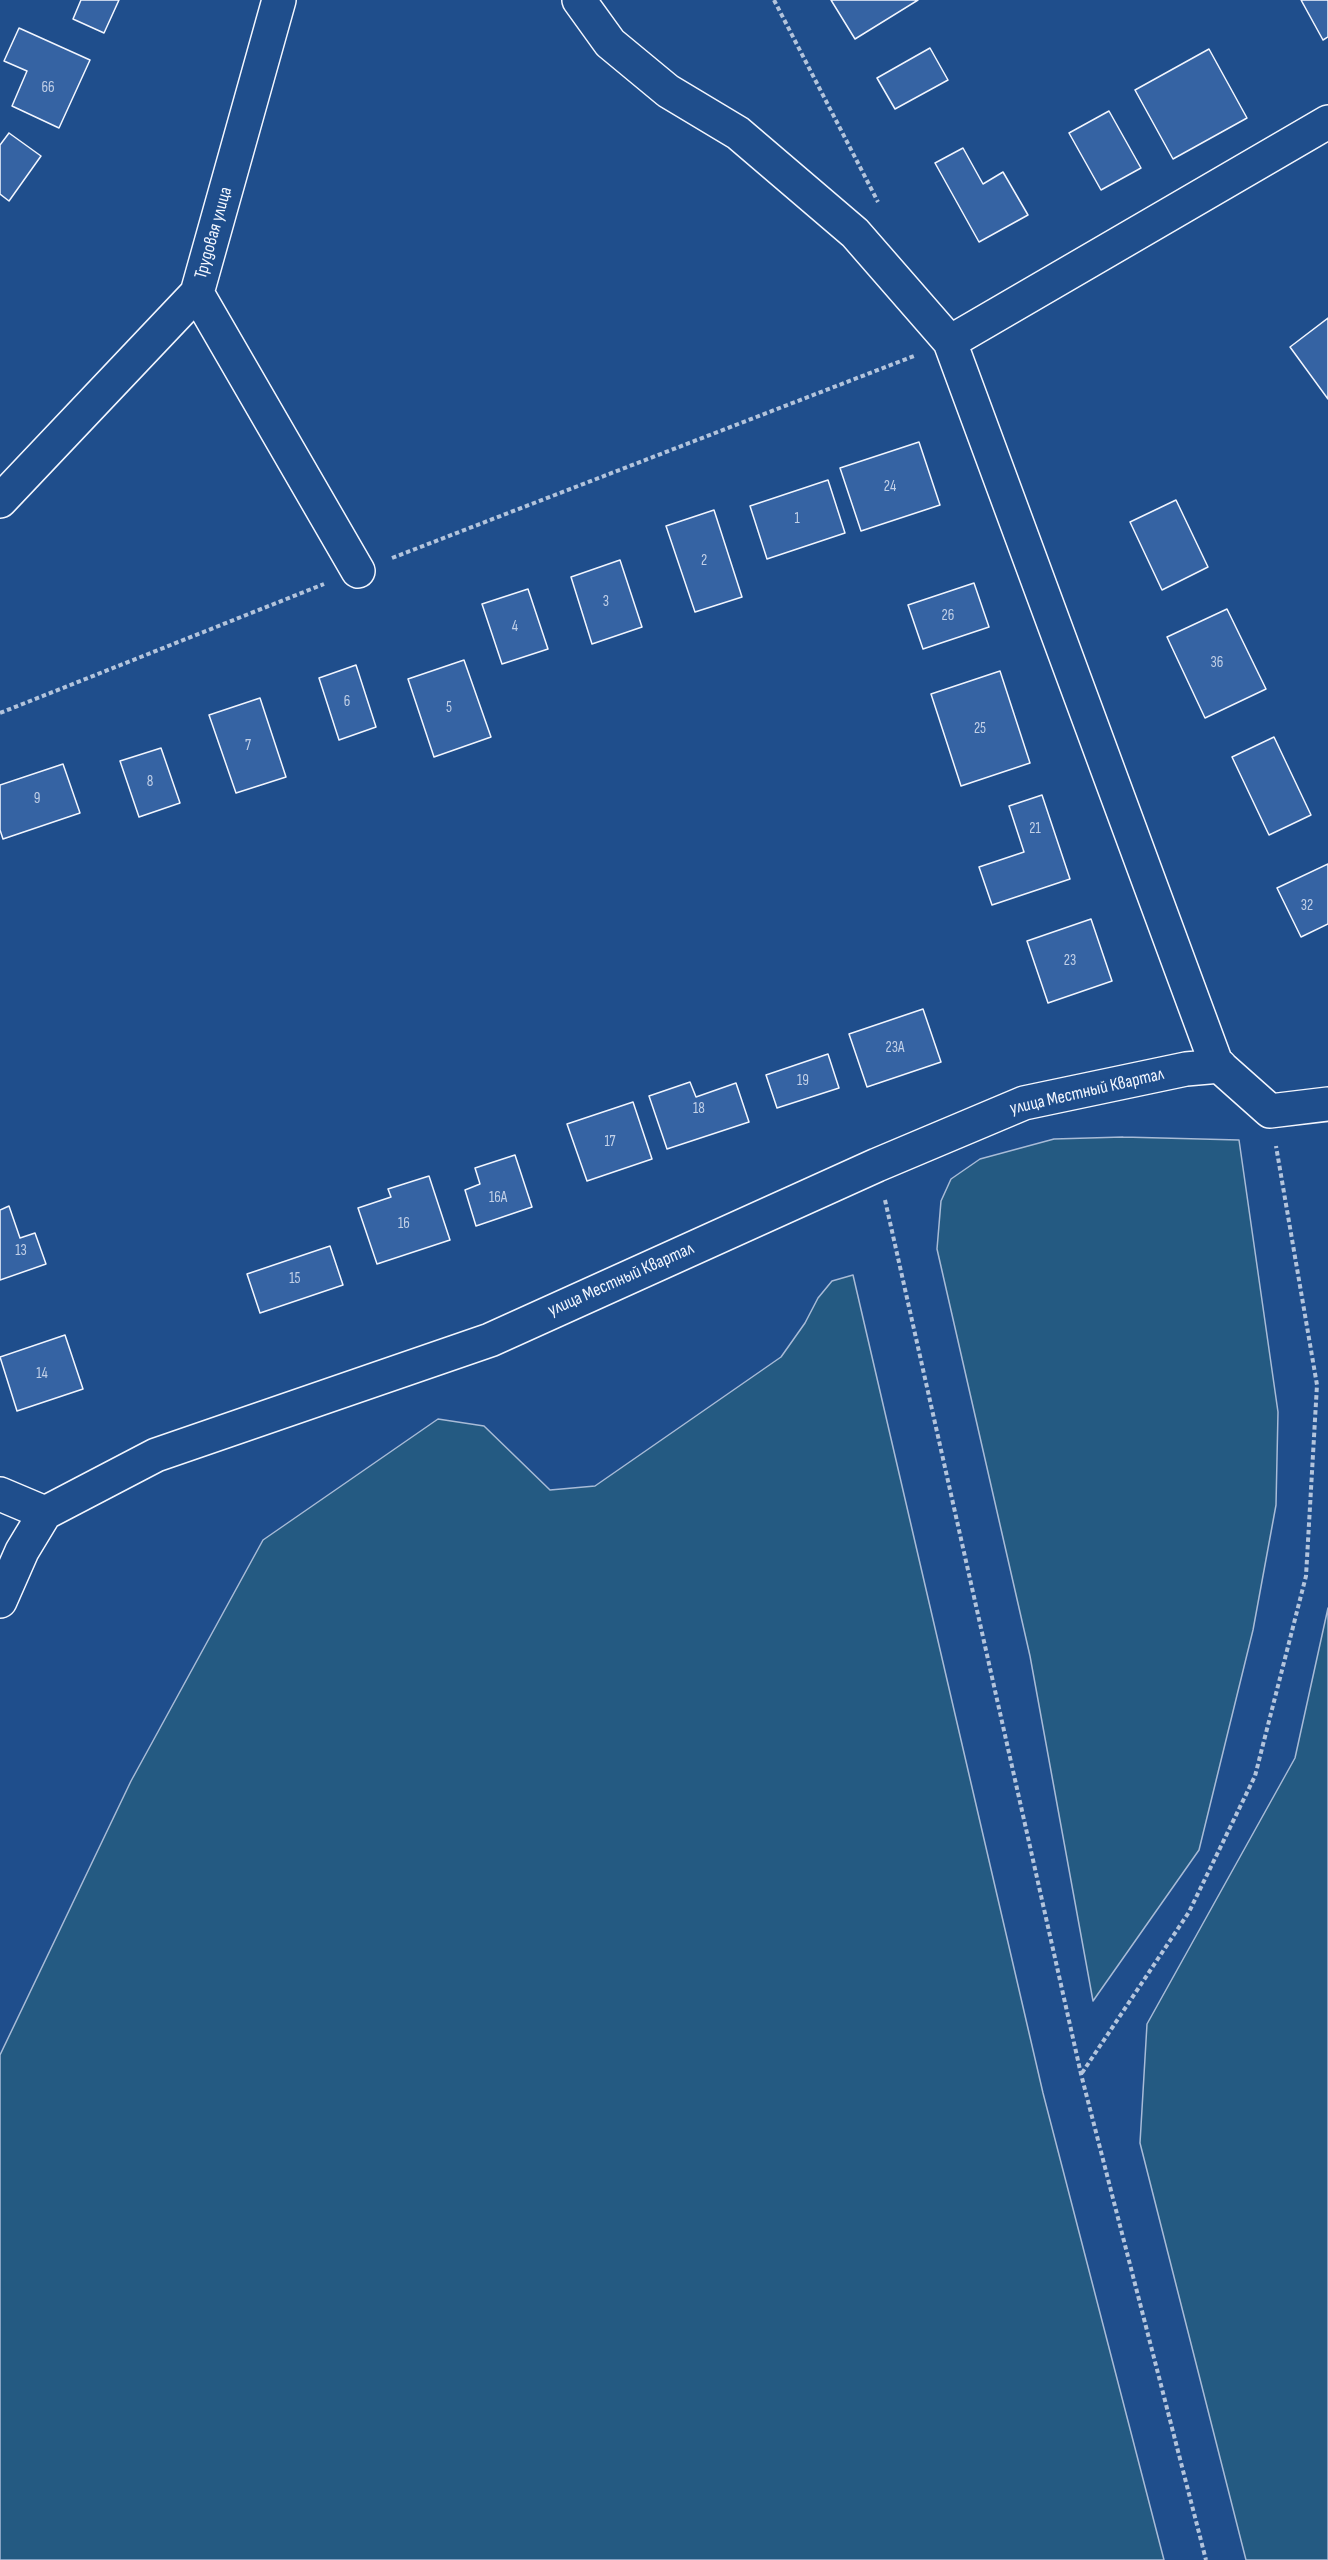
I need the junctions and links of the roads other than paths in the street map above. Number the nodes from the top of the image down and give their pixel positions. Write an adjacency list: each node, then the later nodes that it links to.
1 (279, 0): 4 (street, Трудовая улица)
2 (579, 0): 5 (street)
3 (1328, 122): 5 (street)
4 (197, 294): 6 (street, Трудовая улица); 7 (street)
5 (950, 342): 8 (street)
6 (0, 501)
7 (358, 571)
8 (1220, 1066): 9 (street); 10 (street, улица Местный Квартал)
9 (1328, 1104)
10 (25, 1504): 11 (street)
11 (0, 1601)

